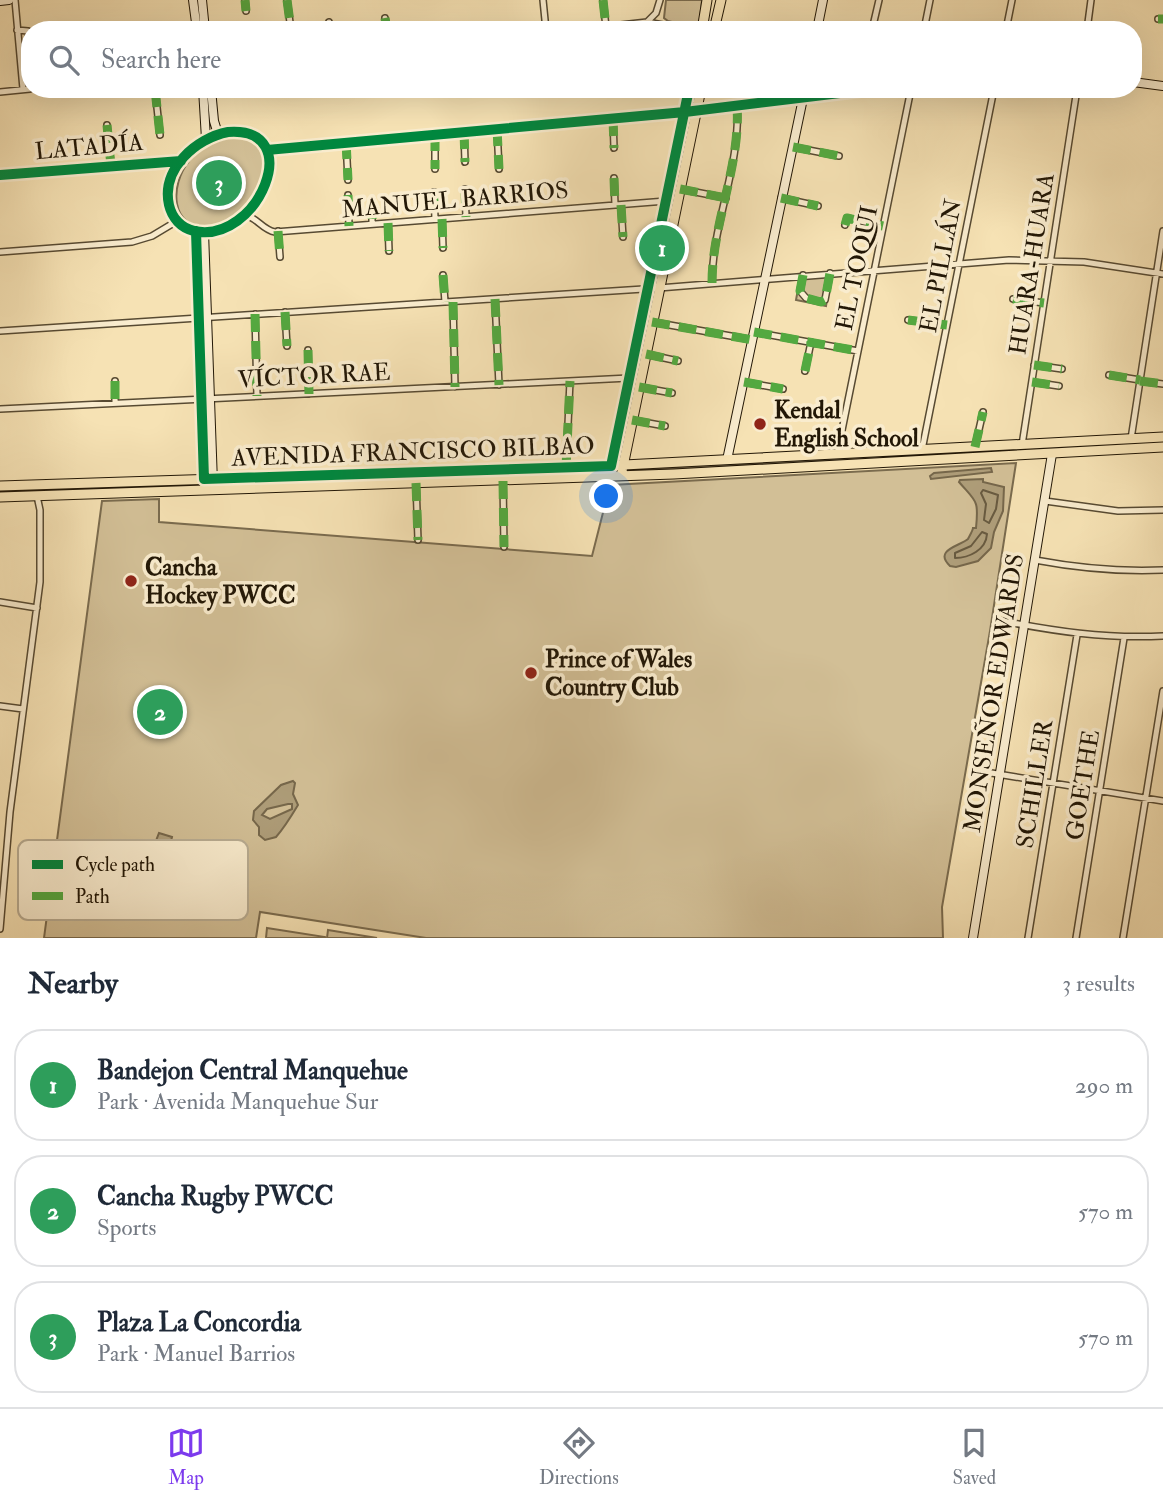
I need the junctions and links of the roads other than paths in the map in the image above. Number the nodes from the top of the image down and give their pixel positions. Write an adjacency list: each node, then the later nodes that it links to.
1 (9, 0): 16 (street)
2 (15, 0): 34 (street)
3 (193, 0): 20 (street)
4 (202, 0): 21 (street)
5 (245, 0): 18 (street)
6 (542, 0): 24 (street)
7 (603, 0): 25 (street)
8 (660, 0): 26 (street)
9 (706, 0): 27 (main road)
10 (721, 0): 28 (main road)
11 (823, 0): 29 (street)
12 (879, 0): 30 (street)
13 (930, 0): 31 (street)
14 (1012, 0): 32 (street)
15 (1091, 0): 33 (street)
16 (0, 1)
17 (287, 2): 22 (street)
18 (246, 11)
19 (385, 18): 23 (street)
20 (196, 21)
21 (204, 21)
22 (289, 21)
23 (386, 21)
24 (545, 21)
25 (605, 21)
26 (648, 21)
27 (703, 21)
28 (716, 21)
29 (819, 21)
30 (874, 21)
31 (926, 21)
32 (1008, 21)
33 (1088, 21)
34 (17, 30): 35 (street); 36 (street)
35 (21, 30)
36 (21, 61)
37 (1142, 83): 38 (street)
38 (1163, 86)
39 (21, 90): 40 (street)
40 (0, 92)
41 (156, 98): 60 (street)
42 (204, 98): 61 (street)
43 (212, 98): 59 (street)
44 (688, 98): 53 (main road)
45 (699, 98): 52 (main road)
46 (776, 98): 51 (street)
47 (803, 98): 63 (street)
48 (909, 98): 94 (street, EL TOQUI)
49 (992, 98): 104 (street, EL PILLÁN)
50 (1076, 98): 103 (street, HUARA-HUARA)
51 (737, 105): 52 (street); 79 (street)
52 (696, 110): 53 (street); 76 (main road)
53 (685, 111): 54 (street); 82 (main road)
54 (613, 118): 56 (street); 64 (street)
55 (107, 125): 69 (street)
56 (497, 128): 57 (street); 71 (street)
57 (464, 131): 58 (street); 68 (street)
58 (435, 133): 62 (street); 70 (street)
59 (218, 134): 61 (street); 65 (street)
60 (160, 135)
61 (206, 139): 67 (street)
62 (346, 141): 65 (street); 74 (street)
63 (793, 147): 66 (street); 80 (street)
64 (614, 148)
65 (267, 150): 85 (street)
66 (839, 156)
67 (181, 161): 69 (street, LATADÍA); 89 (street)
68 (464, 162)
69 (111, 166): 72 (street, LATADÍA)
70 (435, 169)
71 (499, 169)
72 (0, 175)
73 (614, 178): 83 (street)
74 (348, 180)
75 (465, 189): 86 (street)
76 (680, 189): 79 (street); 112 (main road)
77 (434, 192): 87 (street)
78 (348, 195): 93 (street)
79 (726, 198): 111 (street)
80 (781, 198): 84 (street); 110 (street)
81 (372, 201): 91 (street)
82 (666, 201): 83 (street, MANUEL BARRIOS); 113 (main road)
83 (618, 205): 86 (street, MANUEL BARRIOS); 98 (street)
84 (818, 206)
85 (249, 213): 95 (street); 96 (street)
86 (466, 217): 88 (street, MANUEL BARRIOS)
87 (435, 219): 88 (street, MANUEL BARRIOS); 90 (street, MANUEL BARRIOS)
88 (442, 219): 99 (street)
89 (177, 221): 95 (street); 101 (street)
90 (388, 223): 91 (street, MANUEL BARRIOS); 100 (street)
91 (372, 224): 93 (street, MANUEL BARRIOS)
92 (845, 225): 94 (street)
93 (349, 226): 96 (street, MANUEL BARRIOS)
94 (883, 226): 105 (street, EL TOQUI)
95 (200, 231): 121 (street)
96 (278, 231): 102 (street)
97 (1163, 231): 107 (street)
98 (623, 237)
99 (443, 248)
100 (389, 251)
101 (0, 252)
102 (280, 257)
103 (1051, 259): 104 (street); 107 (street); 118 (street, HUARA-HUARA)
104 (959, 263): 105 (street); 124 (street, EL PILLÁN)
105 (874, 269): 106 (street); 130 (street, EL TOQUI)
106 (830, 273): 109 (street); 109 (street)
107 (1160, 274): 139 (street)
108 (443, 275): 116 (street)
109 (803, 275): 110 (street)
110 (765, 279): 111 (street); 126 (street)
111 (712, 283): 112 (street)
112 (659, 288): 113 (street); 123 (main road)
113 (648, 289): 114 (street); 137 (main road)
114 (495, 299): 117 (street); 144 (street)
115 (1013, 299): 118 (street)
116 (444, 302): 117 (street); 119 (street)
117 (453, 302): 146 (street)
118 (1044, 303): 133 (street, HUARA-HUARA)
119 (285, 313): 120 (street); 128 (street)
120 (255, 314): 121 (street); 151 (street)
121 (203, 318): 125 (street); 152 (street)
122 (908, 320): 124 (street)
123 (652, 322): 126 (street); 131 (main road)
124 (947, 325): 164 (street, EL PILLÁN)
125 (0, 331)
126 (754, 336): 127 (street); 141 (street)
127 (811, 342): 130 (street); 135 (street)
128 (287, 346)
129 (308, 350): 150 (street)
130 (858, 351): 165 (street, EL TOQUI)
131 (646, 354): 132 (street); 147 (main road)
132 (678, 361)
133 (1034, 365): 134 (street); 142 (street, HUARA-HUARA)
134 (1062, 369)
135 (805, 371)
136 (1108, 375): 139 (street)
137 (629, 378): 138 (street, VÍCTOR RAE); 169 (main road)
138 (570, 381): 144 (street, VÍCTOR RAE); 168 (street)
139 (1140, 381): 143 (street); 159 (street)
140 (115, 382): 153 (street)
141 (744, 382): 148 (street); 167 (street)
142 (1032, 382): 145 (street); 161 (street, HUARA-HUARA)
143 (1163, 384)
144 (499, 385): 146 (street, VÍCTOR RAE)
145 (1059, 386)
146 (455, 387): 150 (street, VÍCTOR RAE)
147 (639, 387): 149 (street); 156 (main road)
148 (783, 389)
149 (672, 393)
150 (309, 394): 151 (street, VÍCTOR RAE)
151 (257, 397): 152 (street, VÍCTOR RAE)
152 (205, 399): 153 (street, VÍCTOR RAE); 174 (street)
153 (115, 403): 154 (street, VÍCTOR RAE)
154 (0, 409)
155 (983, 412): 162 (street)
156 (632, 420): 157 (street); 170 (main road)
157 (665, 426)
158 (1163, 437): 159 (main road, AVENIDA FRANCISCO BILBAO)
159 (1131, 439): 160 (main road, AVENIDA FRANCISCO BILBAO)
160 (1066, 442): 161 (main road, AVENIDA FRANCISCO BILBAO); 166 (main road)
161 (1022, 445): 162 (main road, AVENIDA FRANCISCO BILBAO)
162 (975, 447): 164 (main road, AVENIDA FRANCISCO BILBAO)
163 (1163, 447): 166 (main road, AVENIDA FRANCISCO BILBAO)
164 (922, 450): 165 (main road, AVENIDA FRANCISCO BILBAO)
165 (837, 454): 167 (main road, AVENIDA FRANCISCO BILBAO)
166 (1052, 454): 171 (main road, AVENIDA FRANCISCO BILBAO); 180 (street, MONSEÑOR EDWARDS)
167 (727, 460): 170 (main road, AVENIDA FRANCISCO BILBAO); 171 (main road)
168 (566, 468): 169 (main road, AVENIDA FRANCISCO BILBAO); 174 (main road, AVENIDA FRANCISCO BILBAO)
169 (610, 471): 170 (main road, AVENIDA FRANCISCO BILBAO); 172 (main road, AVENIDA FRANCISCO BILBAO)
170 (622, 471): 171 (main road, AVENIDA FRANCISCO BILBAO)
171 (721, 472)
172 (503, 481): 175 (main road, AVENIDA FRANCISCO BILBAO); 184 (street)
173 (55, 484): 174 (main road, AVENIDA FRANCISCO BILBAO); 176 (main road, AVENIDA FRANCISCO BILBAO); 178 (main road)
174 (208, 484): 175 (main road, AVENIDA FRANCISCO BILBAO); 177 (main road, AVENIDA FRANCISCO BILBAO)
175 (416, 484): 183 (street)
176 (0, 486)
177 (51, 495): 178 (main road, AVENIDA FRANCISCO BILBAO); 181 (street)
178 (37, 496): 179 (main road, AVENIDA FRANCISCO BILBAO); 181 (street)
179 (0, 497)
180 (1045, 500): 182 (street); 185 (street, MONSEÑOR EDWARDS)
181 (40, 510): 188 (street)
182 (1163, 510)
183 (418, 540)
184 (504, 547)
185 (1035, 560): 186 (street); 190 (street, MONSEÑOR EDWARDS)
186 (1163, 570)
187 (0, 603): 188 (street)
188 (37, 608): 196 (street)
189 (997, 620): 190 (street)
190 (1024, 625): 191 (street); 198 (street, MONSEÑOR EDWARDS)
191 (1077, 635): 193 (street); 199 (street, SCHILLER)
192 (1163, 636): 193 (street)
193 (1124, 638): 200 (street, GOETHE)
194 (1163, 691): 201 (street)
195 (0, 706): 196 (street)
196 (23, 709): 204 (street)
197 (973, 770): 198 (street)
198 (999, 775): 199 (street); 206 (street, MONSEÑOR EDWARDS)
199 (1054, 784): 200 (street); 207 (street, SCHILLER)
200 (1099, 791): 201 (street); 208 (street, GOETHE)
201 (1146, 799): 202 (street); 209 (street)
202 (1163, 801)
203 (2, 811): 204 (street)
204 (10, 812): 205 (street)
205 (0, 929)
206 (973, 938)
207 (1028, 938)
208 (1076, 938)
209 (1123, 938)

